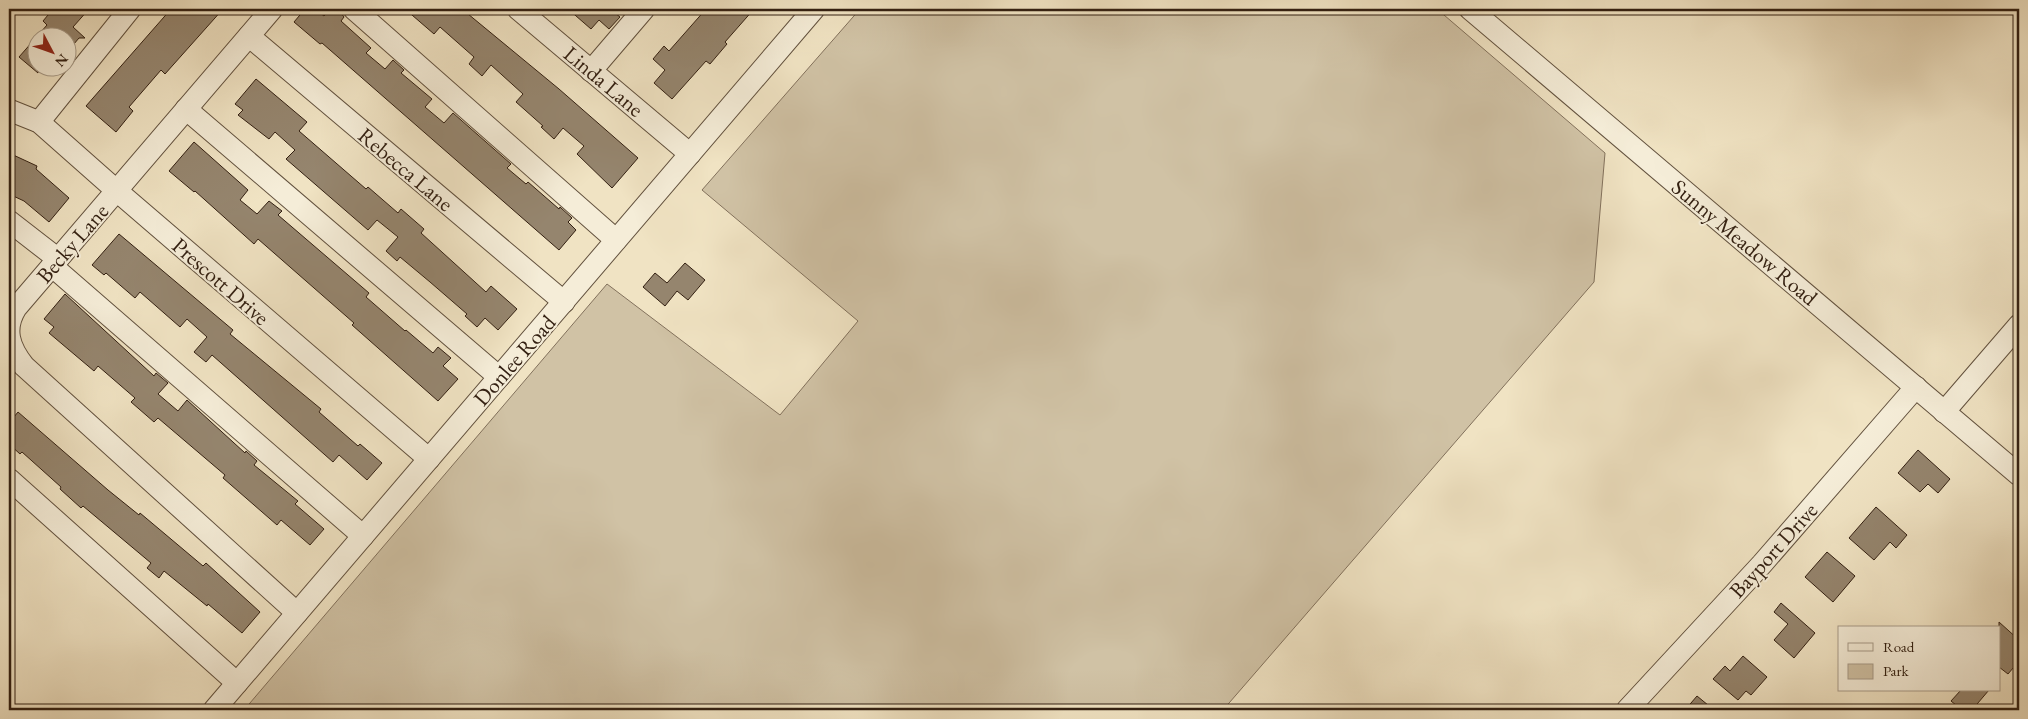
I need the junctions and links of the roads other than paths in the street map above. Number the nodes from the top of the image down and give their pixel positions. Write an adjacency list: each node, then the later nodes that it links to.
1 (130, 9): 12 (street)
2 (272, 9): 8 (street, Becky Lane)
3 (354, 9): 16 (street)
4 (518, 9): 9 (street, Linda Lane)
5 (644, 9): 9 (street)
6 (814, 9): 13 (street, Donlee Road)
7 (1470, 9): 21 (street, Sunny Meadow Road)
8 (249, 36): 10 (street, Becky Lane); 18 (street, Rebecca Lane)
9 (591, 70): 13 (street, Linda Lane)
10 (186, 109): 14 (street, Becky Lane); 20 (street)
11 (9, 110): 12 (street, Prescott Drive)
12 (38, 122): 14 (street, Prescott Drive)
13 (690, 154): 16 (street, Donlee Road)
14 (116, 191): 17 (street, Becky Lane); 23 (street, Prescott Drive)
15 (9, 221): 17 (street)
16 (616, 240): 18 (street, Donlee Road)
17 (55, 263): 26 (street); 27 (street, Becky Lane)
18 (564, 302): 20 (street, Donlee Road)
19 (2019, 325): 22 (street)
20 (499, 377): 23 (street, Donlee Road)
21 (1916, 387): 22 (street, Sunny Meadow Road); 30 (street, Bayport Drive)
22 (1944, 412): 24 (street, Sunny Meadow Road)
23 (429, 458): 26 (street, Donlee Road)
24 (2019, 475)
25 (9, 479): 28 (street)
26 (363, 536): 27 (street, Donlee Road)
27 (297, 613): 28 (street, Donlee Road)
28 (237, 683): 29 (street, Donlee Road)
29 (214, 710)
30 (1627, 710)

